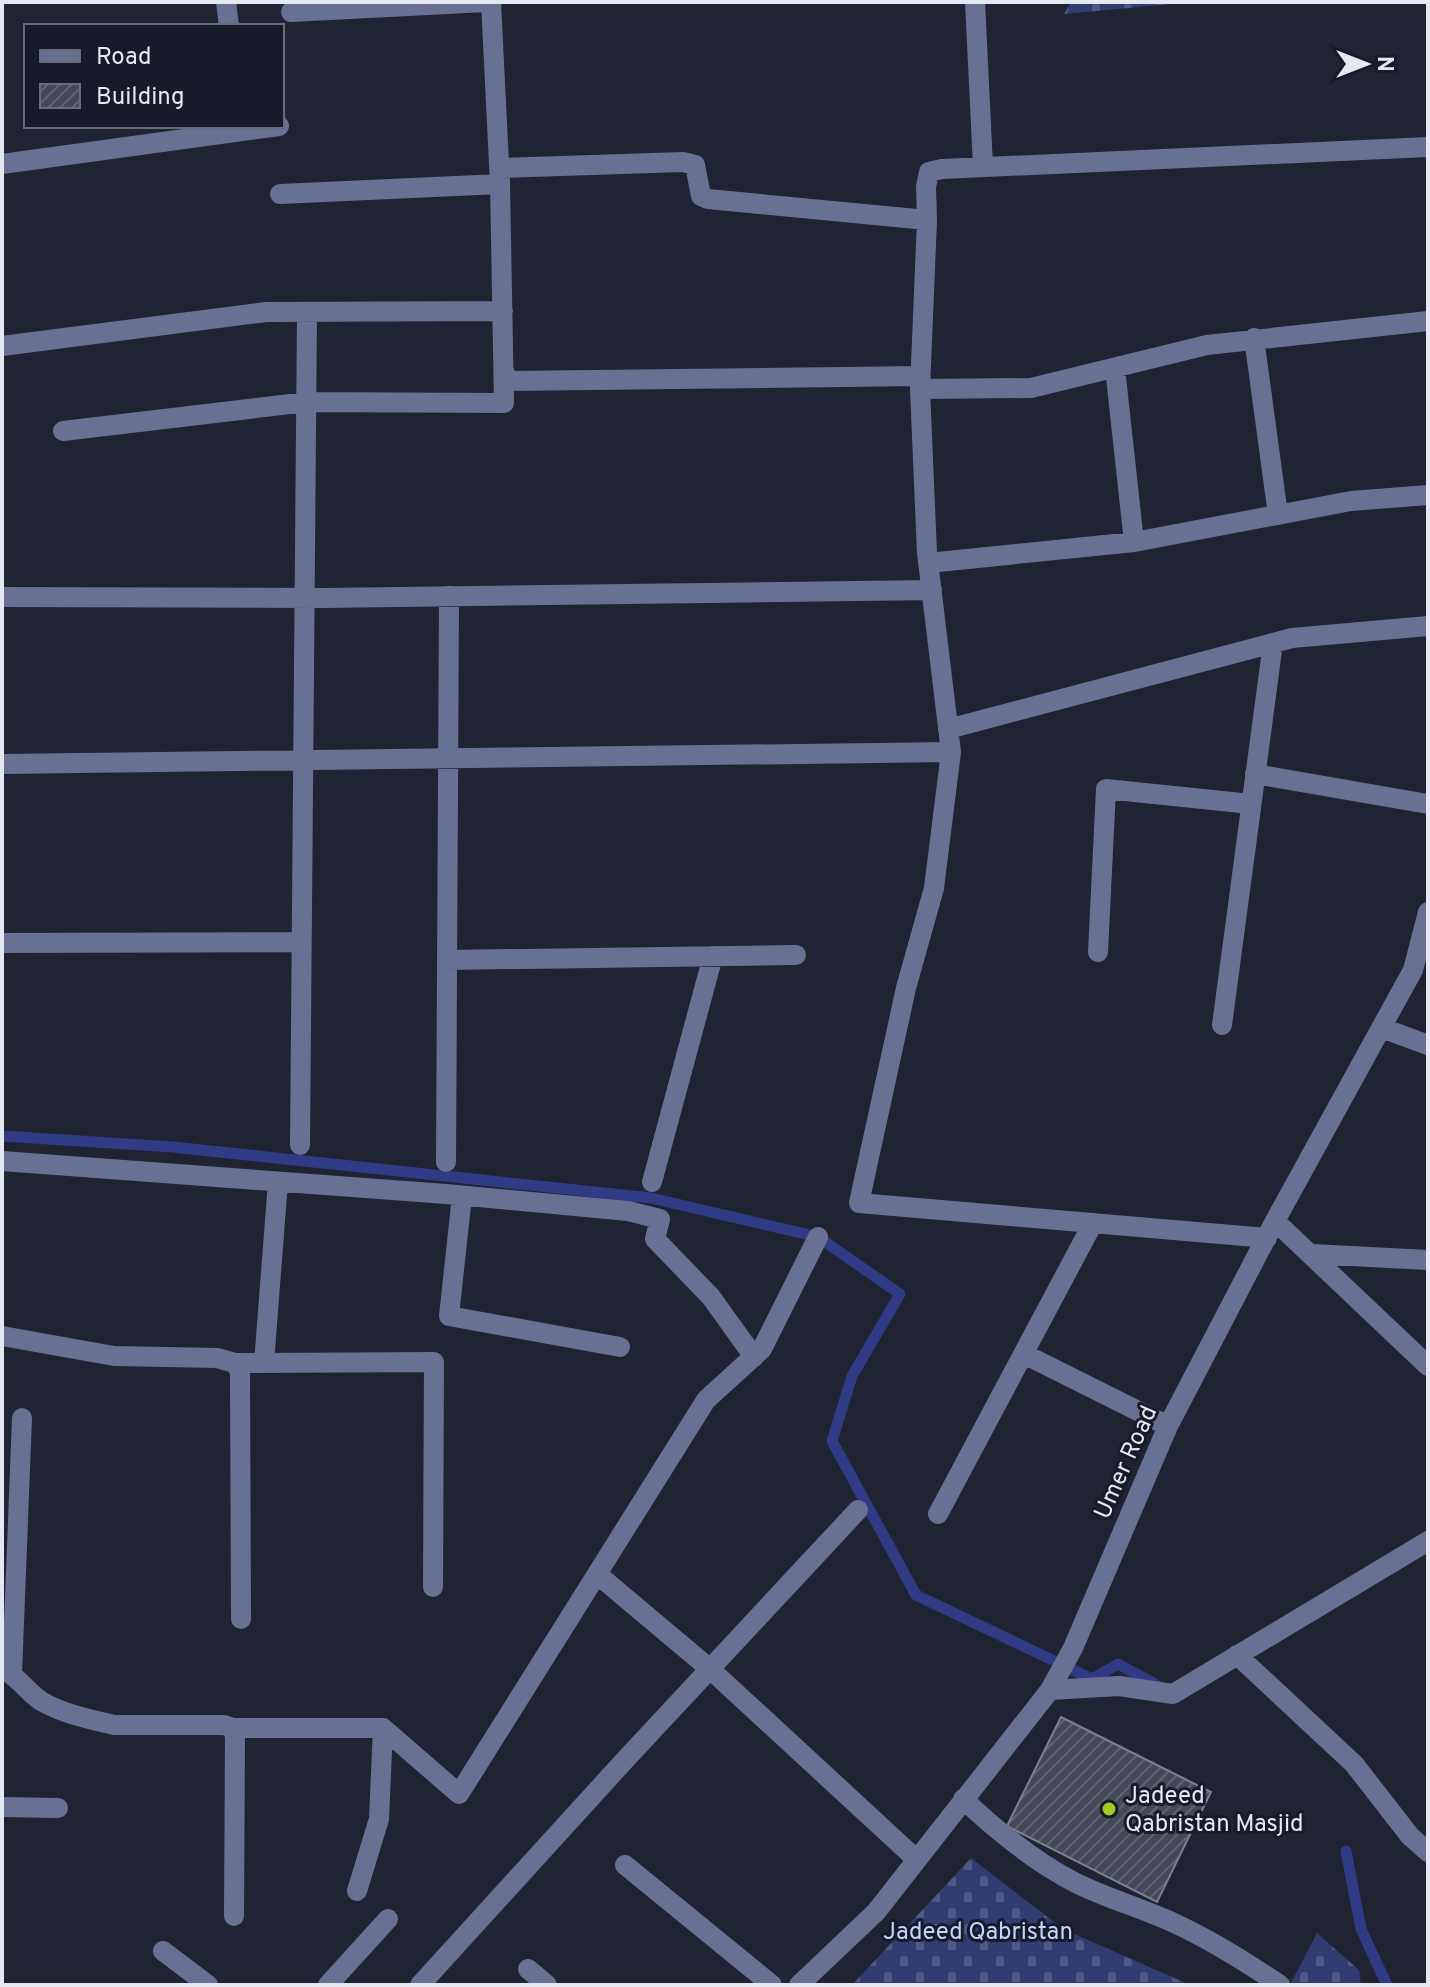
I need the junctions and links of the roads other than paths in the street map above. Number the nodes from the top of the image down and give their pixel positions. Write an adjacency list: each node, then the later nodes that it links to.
1 (226, 2): 5 (street)
2 (489, 2): 4 (street); 10 (street)
3 (975, 2): 9 (street)
4 (291, 12)
5 (229, 24)
6 (264, 128): 8 (street)
7 (1428, 147): 9 (street)
8 (2, 164)
9 (983, 166): 12 (street)
10 (499, 176): 11 (street); 12 (street); 13 (street)
11 (280, 194)
12 (927, 220): 20 (street)
13 (503, 311): 14 (street); 19 (street)
14 (307, 312): 17 (street); 21 (street)
15 (1428, 321): 16 (street)
16 (1254, 338): 18 (street); 24 (street)
17 (2, 346)
18 (1115, 368): 20 (street); 25 (street)
19 (505, 373): 20 (street); 21 (street)
20 (920, 383): 26 (street)
21 (307, 402): 22 (street); 30 (street)
22 (63, 431)
23 (1428, 495): 24 (street)
24 (1278, 515): 25 (street)
25 (1134, 542): 26 (street)
26 (928, 563): 27 (street)
27 (932, 590): 28 (street); 33 (street)
28 (449, 596): 30 (street); 35 (street)
29 (2, 597): 30 (street)
30 (304, 598): 36 (street)
31 (1428, 626): 32 (street)
32 (1273, 643): 33 (street); 38 (street)
33 (948, 729): 34 (street)
34 (951, 752): 35 (street); 57 (street)
35 (448, 758): 36 (street); 47 (street)
36 (302, 760): 37 (street); 42 (street)
37 (2, 764)
38 (1255, 774): 39 (street); 40 (street)
39 (1251, 804): 44 (street); 48 (street)
40 (1428, 804)
41 (1428, 912): 49 (street, Umer Road)
42 (301, 942): 43 (street); 51 (street)
43 (2, 943)
44 (1098, 952)
45 (796, 955): 46 (street)
46 (713, 956): 47 (street); 55 (street)
47 (447, 960): 53 (street)
48 (1222, 1025)
49 (1382, 1028): 50 (street); 58 (street, Umer Road)
50 (1428, 1045)
51 (300, 1145)
52 (2, 1161): 54 (street)
53 (446, 1162)
54 (278, 1182): 56 (street); 67 (street)
55 (652, 1182)
56 (462, 1196): 63 (street); 65 (street)
57 (1093, 1223): 58 (street); 64 (street)
58 (1271, 1230): 60 (street); 70 (street, Umer Road)
59 (818, 1237): 65 (street)
60 (1312, 1254): 61 (street); 68 (street)
61 (1428, 1260)
62 (2, 1336): 66 (street)
63 (620, 1347)
64 (1024, 1354): 70 (street); 72 (street)
65 (754, 1357): 74 (street)
66 (235, 1363): 67 (street); 76 (street)
67 (264, 1363): 75 (street)
68 (1428, 1366)
69 (22, 1418): 79 (street)
70 (1168, 1426): 80 (street, Umer Road)
71 (858, 1510): 78 (street)
72 (938, 1514)
73 (1428, 1541): 77 (street)
74 (597, 1574): 78 (street); 82 (street)
75 (433, 1587)
76 (241, 1619)
77 (1237, 1655): 80 (street); 86 (street)
78 (710, 1669): 87 (street); 96 (street)
79 (7, 1672): 81 (street)
80 (1050, 1690): 83 (street, Umer Road)
81 (233, 1728): 82 (street); 90 (street)
82 (383, 1728): 89 (street)
83 (963, 1799): 87 (street, Umer Road); 100 (street)
84 (2, 1807): 85 (street)
85 (58, 1808)
86 (1428, 1852)
87 (916, 1859): 99 (street, Umer Road)
88 (625, 1865): 98 (street)
89 (357, 1891)
90 (234, 1916)
91 (388, 1919): 95 (street)
92 (163, 1951): 94 (street)
93 (528, 1969): 97 (street)
94 (208, 1985)
95 (328, 1985)
96 (420, 1985)
97 (547, 1985)
98 (772, 1985)
99 (799, 1985)
100 (1280, 1985)

